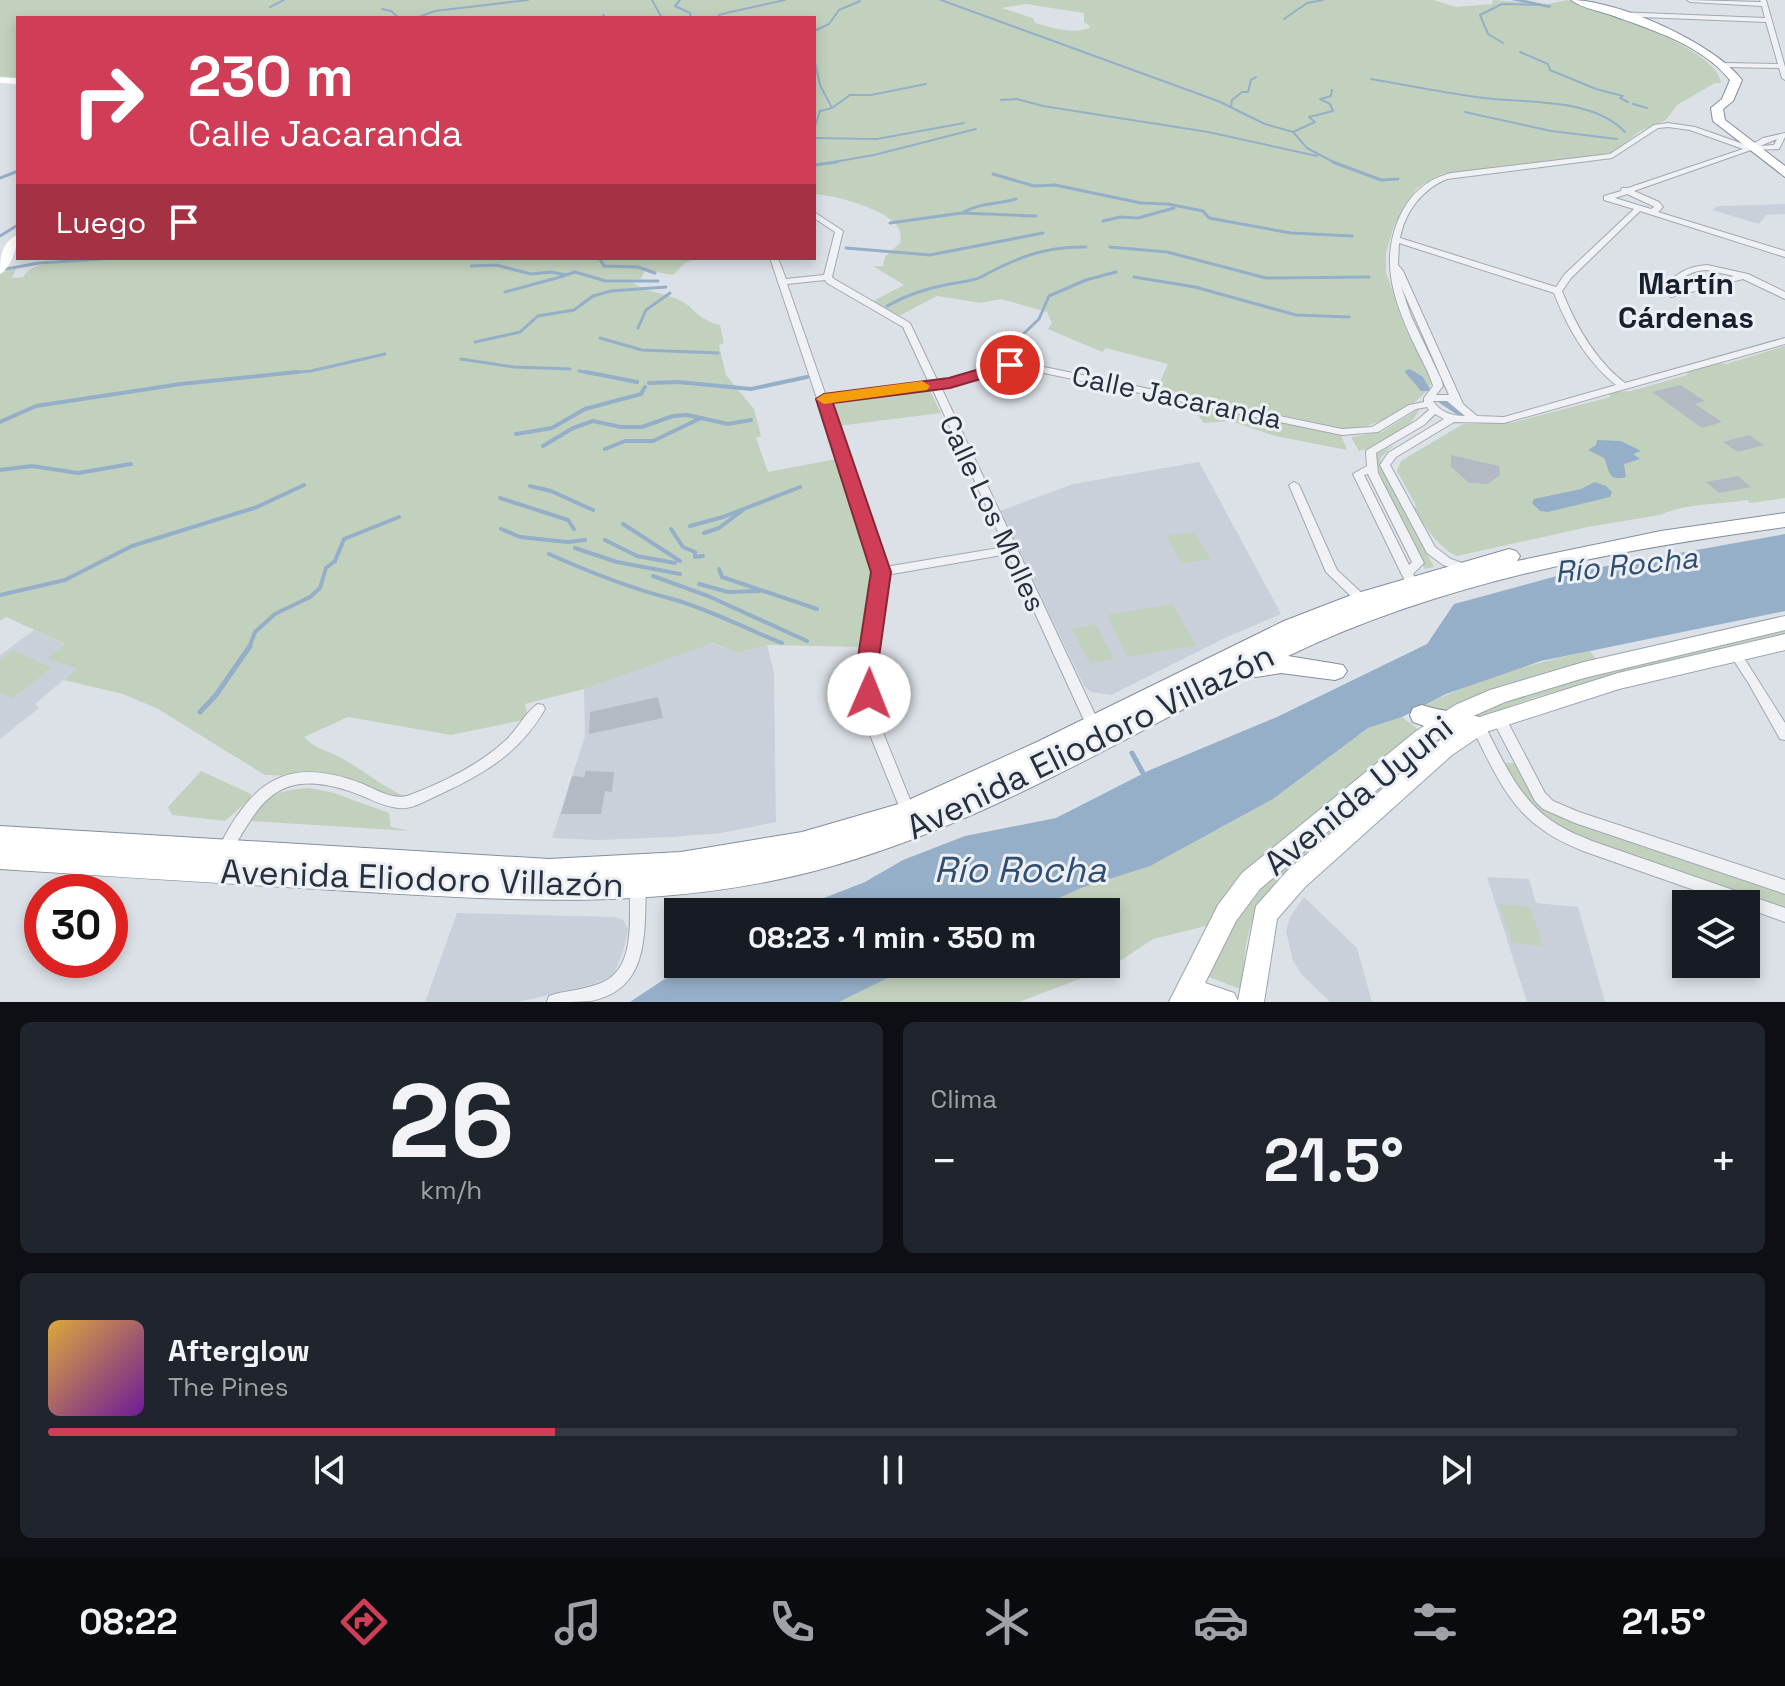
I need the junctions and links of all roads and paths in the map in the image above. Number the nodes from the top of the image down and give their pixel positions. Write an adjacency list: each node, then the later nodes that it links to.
1 (1576, 0): 4 (highway)
2 (1690, 0): 3 (street)
3 (1764, 2): 5 (street)
4 (1617, 14): 5 (street); 8 (highway)
5 (1768, 20): 6 (street)
6 (1775, 45): 7 (street); 9 (street)
7 (1785, 46)
8 (1725, 65): 9 (street); 11 (highway)
9 (1780, 66): 10 (street)
10 (1785, 78)
11 (1727, 101): 12 (highway); 14 (highway)
12 (1724, 127): 13 (street); 14 (highway)
13 (1699, 131): 14 (street); 20 (street)
14 (1768, 149): 15 (highway); 16 (street)
15 (1785, 173)
16 (1625, 190): 17 (street); 18 (street)
17 (1638, 209): 18 (street); 29 (street)
18 (1652, 213): 22 (street)
19 (816, 215): 27 (street)
20 (1395, 239): 24 (street); 29 (street)
21 (16, 240): 25 (street)
22 (1785, 254)
23 (775, 260): 28 (street)
24 (1393, 264): 37 (street); 38 (street)
25 (0, 270)
26 (1745, 276): 26 (street); 30 (street)
27 (828, 277): 28 (street); 34 (street, Calle Los Molles)
28 (783, 282): 36 (street)
29 (1558, 291): 35 (street)
30 (1785, 296)
31 (1785, 341): 35 (street)
32 (1013, 342): 33 (street)
33 (1015, 364): 34 (street, Calle Jacaranda); 37 (street, Calle Jacaranda)
34 (933, 385): 36 (street, Calle Jacaranda); 44 (street, Calle Los Molles)
35 (1623, 386): 39 (street)
36 (824, 399): 46 (street)
37 (1431, 404): 38 (street); 40 (street); 47 (street)
38 (1458, 404): 39 (street)
39 (1473, 418): 40 (street)
40 (1452, 419): 45 (street)
41 (1294, 485): 48 (street)
42 (1785, 508): 45 (highway, Avenida Eliodoro Villazón)
43 (1785, 520): 53 (highway, Avenida Eliodoro Villazón)
44 (1011, 550): 46 (street); 57 (street, Calle Los Molles)
45 (1464, 568): 47 (highway, Avenida Eliodoro Villazón)
46 (881, 572): 59 (street)
47 (1410, 578): 48 (highway, Avenida Eliodoro Villazón)
48 (1362, 600): 57 (highway, Avenida Eliodoro Villazón)
49 (1785, 623): 55 (main road, Avenida Uyuni)
50 (1785, 642): 51 (main road, Avenida Uyuni)
51 (1735, 653): 56 (main road, Avenida Uyuni); 58 (street)
52 (1335, 671): 53 (highway)
53 (1225, 675): 63 (highway, Avenida Eliodoro Villazón)
54 (538, 709): 61 (street)
55 (1432, 719): 56 (highway); 67 (main road, Avenida Uyuni)
56 (1488, 721): 64 (street); 65 (street); 69 (main road, Avenida Uyuni)
57 (1093, 725): 59 (highway, Avenida Eliodoro Villazón)
58 (1785, 735)
59 (908, 812): 61 (highway, Avenida Eliodoro Villazón)
60 (0, 837): 61 (highway, Avenida Eliodoro Villazón)
61 (223, 851)
62 (0, 857): 63 (highway, Avenida Eliodoro Villazón)
63 (638, 887): 66 (street)
64 (1785, 887)
65 (1785, 915)
66 (555, 1002)
67 (1182, 1002): 68 (main road)
68 (1225, 1002)
69 (1251, 1002)

